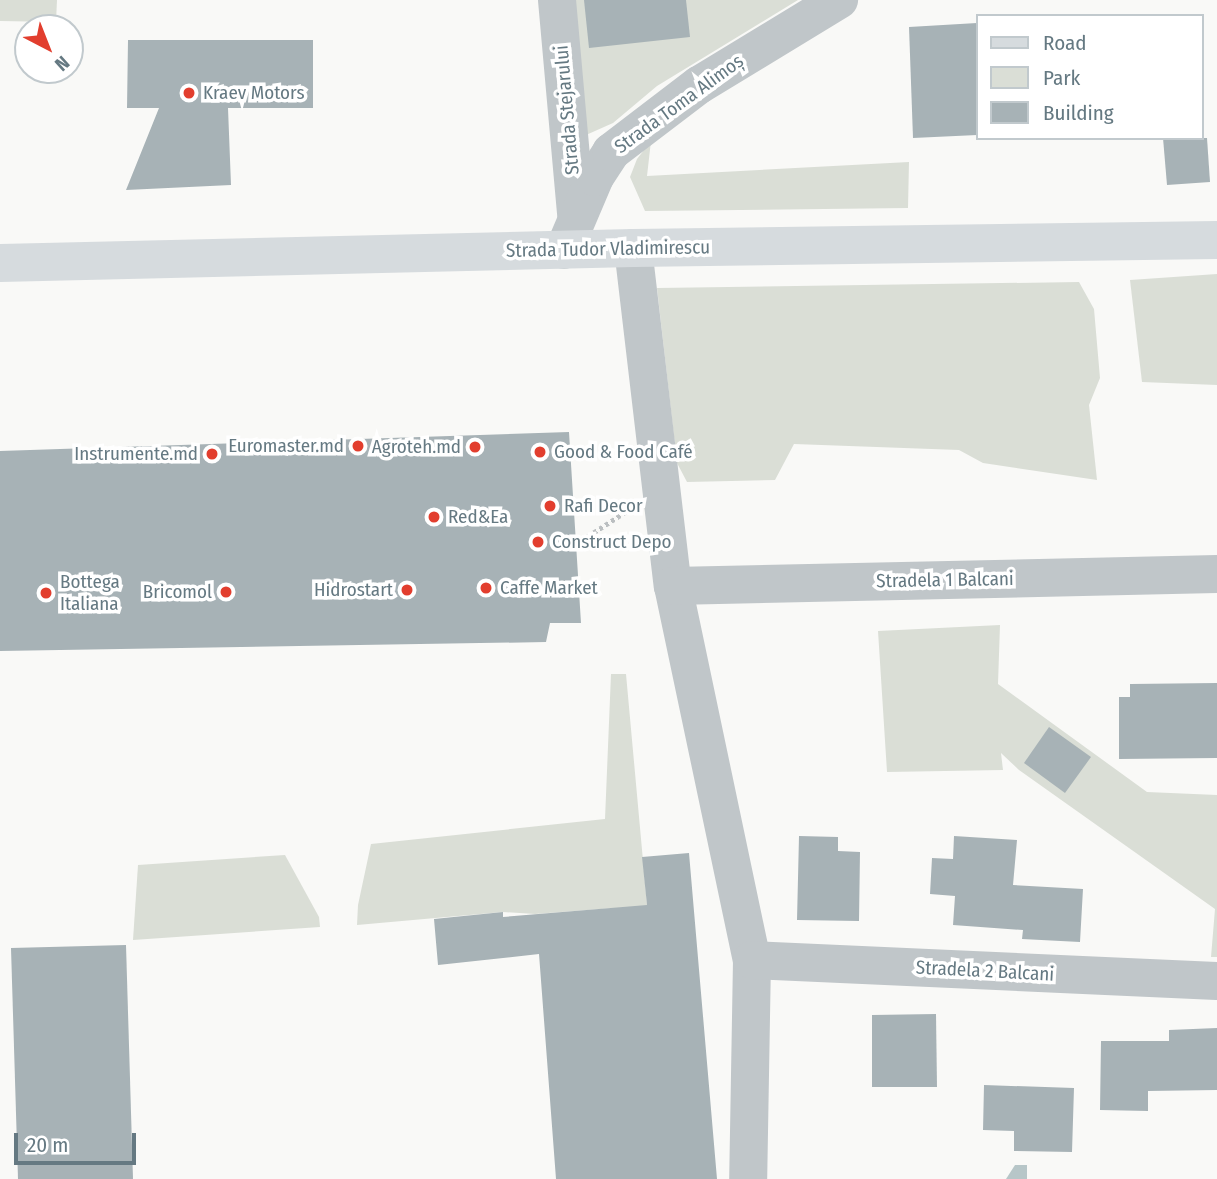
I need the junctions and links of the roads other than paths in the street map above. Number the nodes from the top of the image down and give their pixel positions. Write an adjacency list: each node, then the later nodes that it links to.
1 (558, 0): 3 (street, Strada Stejarului)
2 (839, 0): 3 (street, Strada Toma Alimoș)
3 (570, 235): 5 (main road, Strada Tudor Vladimirescu); 6 (main road, Strada Tudor Vladimirescu)
4 (1217, 240): 5 (main road, Strada Tudor Vladimirescu)
5 (633, 248): 8 (street)
6 (0, 263)
7 (1217, 574): 8 (street, Stradela 1 Balcani)
8 (673, 586): 9 (street)
9 (752, 960): 10 (street, Stradela 2 Balcani); 11 (street)
10 (1217, 981)
11 (748, 1179)

